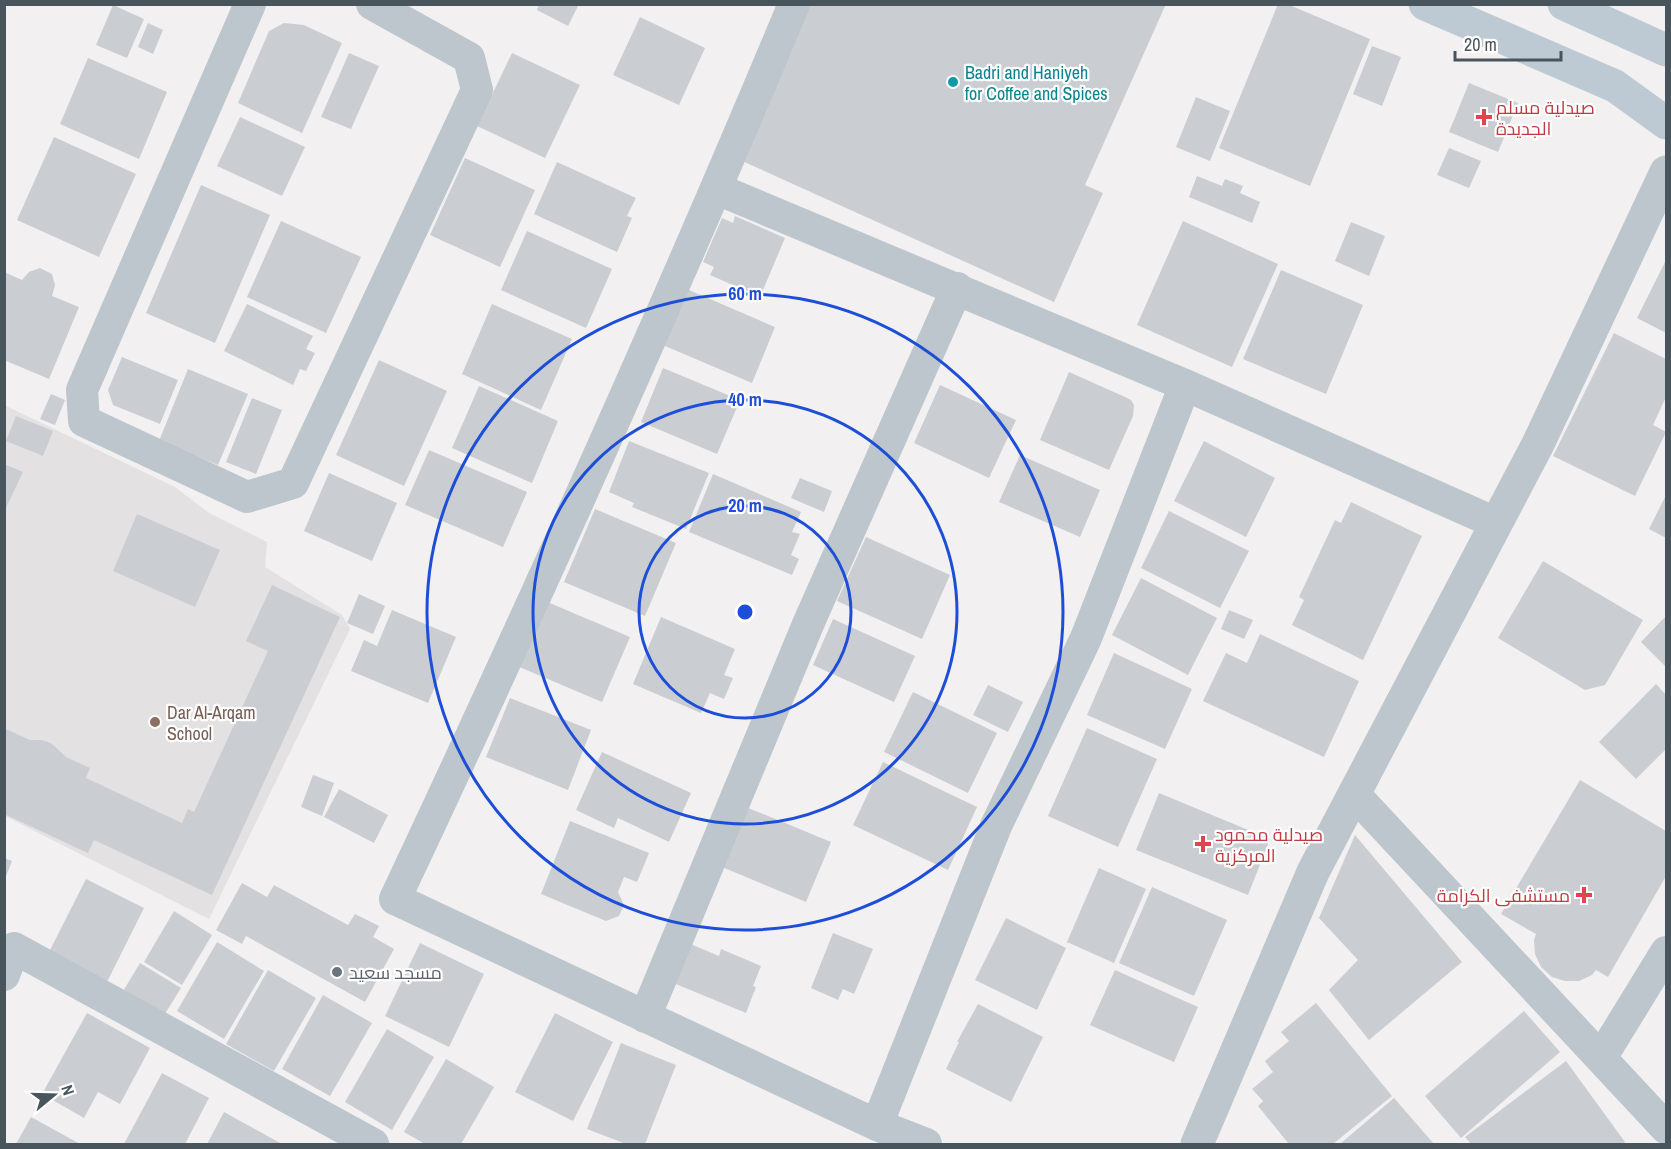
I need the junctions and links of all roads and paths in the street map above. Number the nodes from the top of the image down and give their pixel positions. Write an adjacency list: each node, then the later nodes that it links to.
1 (250, 4): 5 (street)
2 (794, 4): 9 (street)
3 (1425, 4): 7 (main road)
4 (1564, 4): 6 (main road)
5 (376, 6)
6 (1666, 50)
7 (1666, 123)
8 (1666, 172): 12 (street)
9 (717, 189): 10 (street); 16 (street)
10 (957, 288): 11 (street); 16 (street)
11 (1185, 385): 12 (street); 18 (street)
12 (1496, 523): 13 (street)
13 (1354, 794): 17 (street); 22 (street)
14 (1666, 952): 17 (street)
15 (4, 975): 20 (street)
16 (645, 1017): 18 (street)
17 (1601, 1058): 19 (street)
18 (877, 1125): 21 (street)
19 (1666, 1128)
20 (373, 1144)
21 (926, 1144)
22 (1197, 1144)

